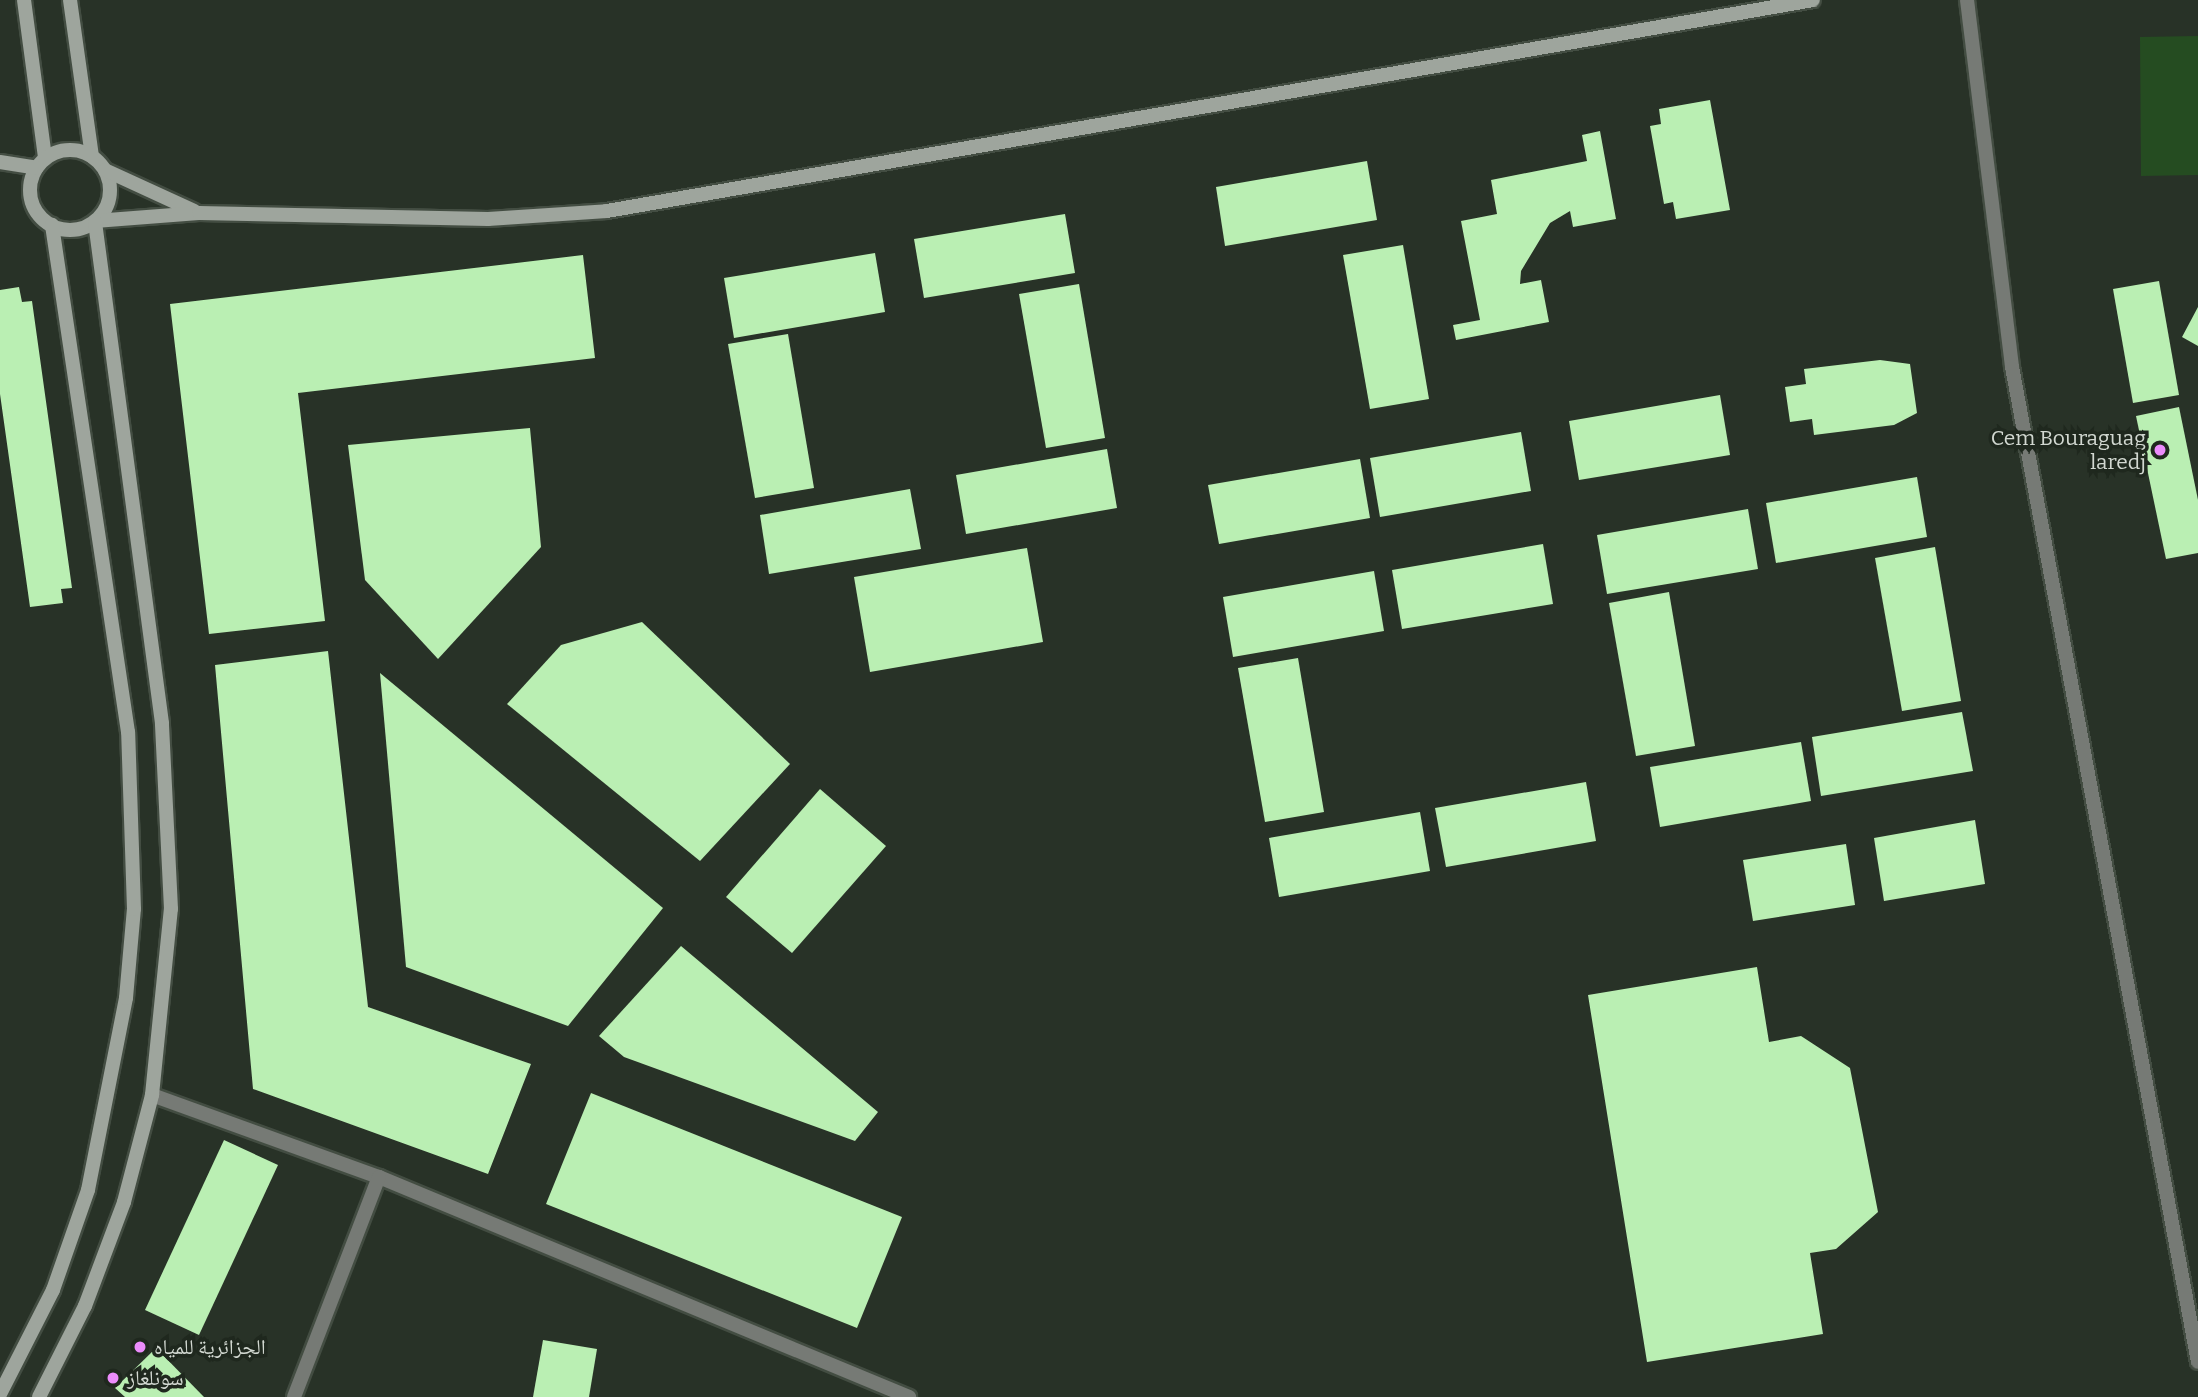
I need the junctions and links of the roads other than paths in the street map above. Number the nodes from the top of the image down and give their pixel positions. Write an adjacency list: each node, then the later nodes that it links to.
1 (24, 0): 7 (main road)
2 (70, 0): 5 (main road)
3 (1813, 0): 9 (main road)
4 (1967, 0): 14 (street)
5 (92, 156): 7 (main road); 8 (main road)
6 (0, 162): 7 (main road)
7 (41, 163): 11 (main road)
8 (105, 170): 9 (main road); 10 (main road)
9 (199, 213): 10 (main road)
10 (95, 221): 11 (main road); 12 (main road)
11 (52, 225): 15 (main road)
12 (152, 1096): 13 (street); 16 (main road)
13 (379, 1177): 17 (street); 18 (street)
14 (2198, 1362)
15 (0, 1394)
16 (39, 1397)
17 (294, 1397)
18 (909, 1397)

